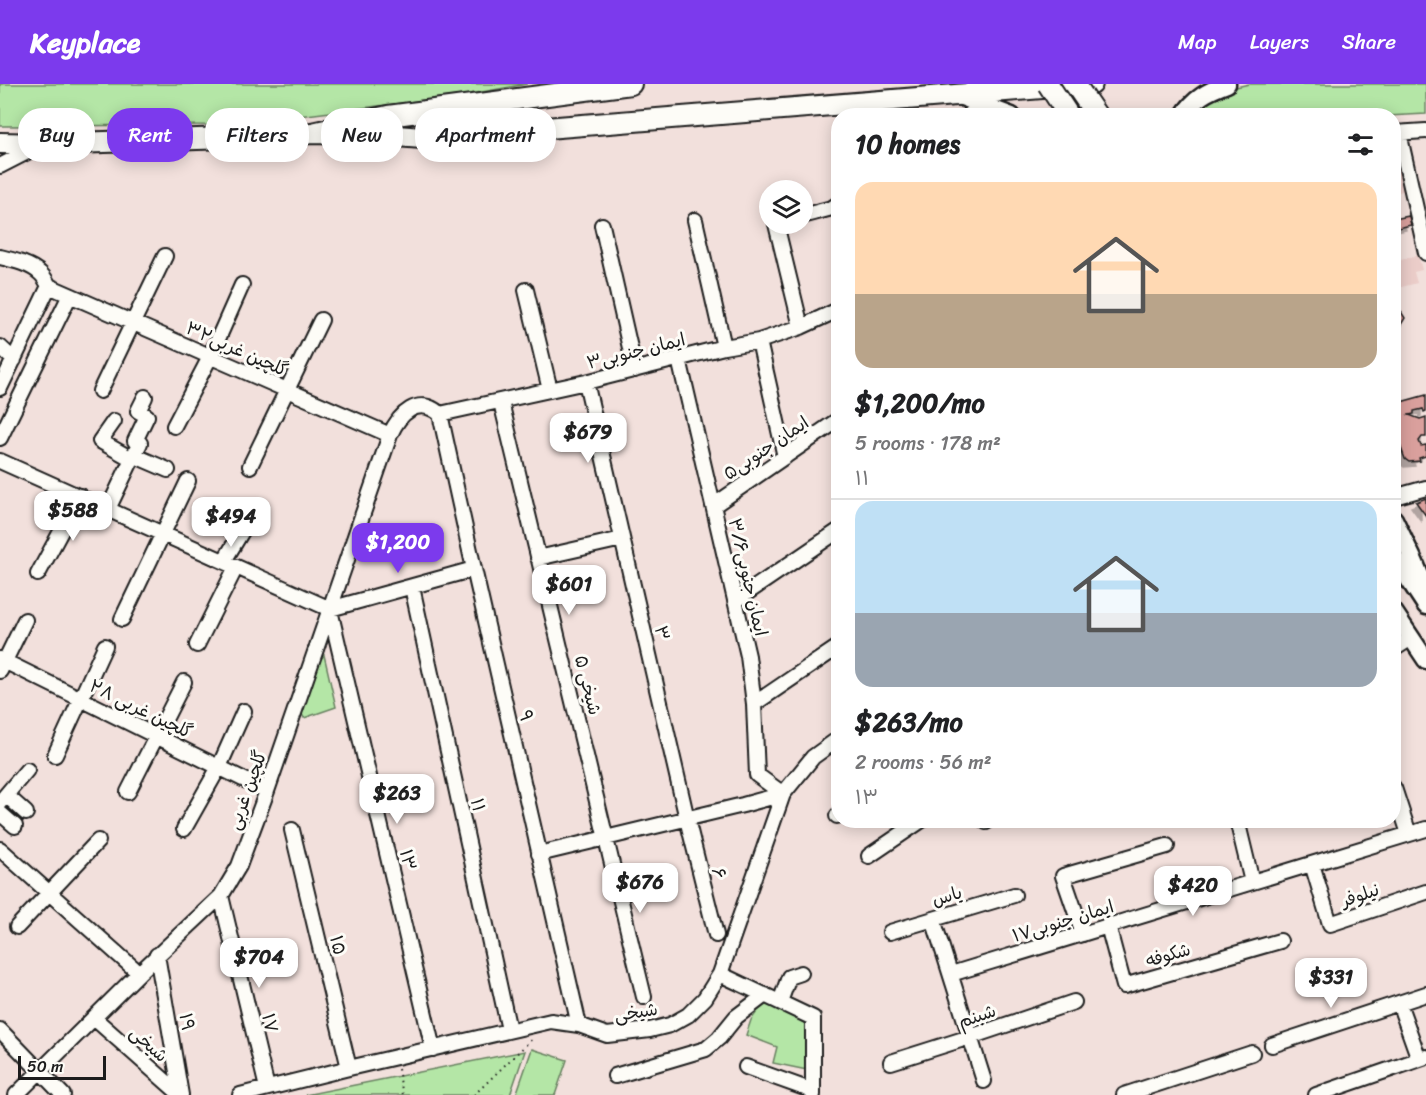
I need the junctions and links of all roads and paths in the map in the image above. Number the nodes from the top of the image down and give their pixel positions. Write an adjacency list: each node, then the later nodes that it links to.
1 (631, 84): 13 (highway)
2 (1048, 84): 8 (highway, bridge)
3 (1075, 84): 9 (highway, bridge)
4 (1092, 84): 6 (highway)
5 (1227, 84): 10 (main road)
6 (956, 94): 7 (main road); 13 (highway)
7 (992, 108)
8 (1064, 108)
9 (1092, 108)
10 (1187, 108)
11 (1426, 130): 12 (street)
12 (1401, 132)
13 (312, 133): 14 (highway)
14 (95, 142)
15 (0, 143): 16 (highway)
16 (18, 143)
17 (1401, 153): 25 (street)
18 (18, 157): 19 (street)
19 (0, 166)
20 (831, 208): 21 (street)
21 (813, 213)
22 (695, 220): 37 (street)
23 (602, 225): 42 (street)
24 (778, 234): 35 (street)
25 (1426, 253)
26 (165, 256): 34 (street)
27 (0, 258): 29 (street)
28 (242, 285): 39 (street)
29 (49, 286): 31 (street, گلچین غربی۳۲); 41 (street)
30 (526, 290): 46 (street)
31 (70, 295): 34 (street, گلچین غربی۳۲); 55 (street)
32 (831, 313): 35 (street, ایمان جنوبی۳)
33 (321, 320): 45 (street)
34 (133, 323): 39 (street, گلچین غربی۳۲); 47 (street)
35 (801, 327): 36 (street, ایمان جنوبی۳)
36 (759, 340): 37 (street, ایمان جنوبی۳); 57 (street)
37 (724, 347): 40 (street, ایمان جنوبی۳)
38 (0, 348): 41 (street)
39 (210, 357): 45 (street, گلچین غربی۳۲); 53 (street)
40 (680, 359): 42 (street, ایمان جنوبی۳); 65 (street, ایمان جنوبی۳/۶)
41 (14, 360): 44 (street)
42 (635, 370): 43 (street, ایمان جنوبی۳)
43 (586, 382): 46 (street, ایمان جنوبی۳); 71 (street, ۳)
44 (0, 388)
45 (288, 390): 54 (street, گلچین غربی۳۲); 59 (street)
46 (550, 390): 49 (street, ایمان جنوبی۳)
47 (100, 391)
48 (145, 397): 56 (street)
49 (501, 402): 50 (street, ایمان جنوبی۳); 72 (street, شیخی ۵)
50 (440, 414): 54 (street); 75 (street, ۹)
51 (114, 421): 56 (street)
52 (831, 425): 57 (street, ایمان جنوبی۵)
53 (174, 426)
54 (393, 429): 81 (street, گلچین غربی)
55 (0, 438)
56 (132, 457): 60 (street); 67 (street)
57 (785, 457): 65 (street, ایمان جنوبی۵)
58 (0, 461): 64 (street)
59 (250, 466)
60 (168, 470)
61 (188, 481): 68 (street)
62 (1426, 488): 63 (street)
63 (1401, 495)
64 (80, 496): 67 (street); 76 (street)
65 (713, 506): 79 (street, ایمان جنوبی۳/۶)
66 (221, 508): 73 (street)
67 (114, 512): 68 (street)
68 (164, 534): 73 (street); 82 (street)
69 (1401, 534): 78 (main road)
70 (831, 536): 79 (street)
71 (622, 539): 72 (street); 108 (street, ۳)
72 (538, 558): 116 (street, شیخی ۵)
73 (230, 564): 81 (street); 86 (street)
74 (1401, 568): 80 (main road)
75 (474, 569): 77 (street); 120 (street, ۹)
76 (38, 574)
77 (412, 587): 81 (street); 149 (street, ۱۱)
78 (1426, 590)
79 (735, 601): 94 (street, ایمان جنوبی۳/۶)
80 (1426, 606)
81 (330, 609): 101 (street, گلچین غربی); 153 (street, ۱۳)
82 (122, 619)
83 (25, 620): 91 (street)
84 (1401, 623): 85 (main road)
85 (1411, 638): 87 (street); 90 (main road)
86 (197, 645)
87 (1401, 645)
88 (105, 646): 93 (street)
89 (831, 652): 94 (street)
90 (1426, 660)
91 (1, 664): 93 (street, گلچین غربی ۲۸)
92 (184, 682): 96 (street)
93 (81, 699): 96 (street, گلچین غربی ۲۸); 98 (street)
94 (754, 704): 103 (street, ایمان جنوبی۳/۶)
95 (244, 711): 99 (street)
96 (157, 737): 99 (street, گلچین غربی ۲۸); 102 (street)
97 (831, 745): 103 (street, شیخی)
98 (55, 755)
99 (219, 767): 101 (street, گلچین غربی ۲۸); 112 (street)
100 (27, 770): 104 (street)
101 (267, 791): 126 (street, گلچین غربی)
102 (128, 792)
103 (783, 794): 108 (street); 138 (street, شیخی)
104 (3, 798): 107 (street)
105 (1401, 809): 115 (street)
106 (0, 813): 109 (street)
107 (26, 813)
108 (687, 819): 116 (street); 133 (street, ۶)
109 (15, 826)
110 (910, 828): 121 (street)
111 (1239, 828): 123 (street)
112 (184, 829)
113 (1426, 829): 115 (street, ایمان جنوبی۱۷)
114 (292, 830): 159 (street, ۱۵)
115 (1409, 834): 122 (street, ایمان جنوبی۱۷)
116 (606, 838): 120 (street); 142 (street, شیخی ۵)
117 (98, 841): 125 (street)
118 (1167, 846): 132 (street)
119 (0, 849): 125 (street)
120 (539, 854): 147 (street, ۹)
121 (869, 856)
122 (1312, 864): 123 (street, ایمان جنوبی۱۷); 124 (street, نیلوفر)
123 (1252, 882): 129 (street, ایمان جنوبی۱۷)
124 (1426, 892)
125 (50, 893): 130 (street); 136 (street)
126 (221, 896): 135 (street, گلچین غربی); 163 (street, ۱۷)
127 (1014, 896): 128 (street, یاس)
128 (933, 919): 131 (street, یاس); 139 (street)
129 (1107, 926): 132 (street, ایمان جنوبی۱۷); 134 (street, شکوفه)
130 (17, 927)
131 (890, 932)
132 (1083, 934): 139 (street, ایمان جنوبی۱۷)
133 (716, 935)
134 (1280, 941)
135 (157, 955): 136 (street, گلچین غربی); 167 (street, ۱۹)
136 (139, 973): 146 (street, گلچین غربی)
137 (801, 973): 143 (street)
138 (720, 974): 141 (street); 147 (street, شیخی)
139 (951, 974): 150 (street)
140 (1426, 994): 145 (street)
141 (765, 995): 143 (street); 161 (street)
142 (644, 997)
143 (780, 1002): 164 (street)
144 (1074, 1002): 150 (street, شبنم)
145 (1399, 1003): 152 (street); 156 (street)
146 (94, 1018): 160 (street, گلچین غربی); 167 (street, شیخی)
147 (579, 1025): 149 (street, شیخی)
148 (0, 1030): 160 (street)
149 (509, 1030): 153 (street, شیخی)
150 (970, 1037): 157 (street, شبنم); 162 (street)
151 (534, 1038): 170 (path)
152 (1272, 1045)
153 (433, 1049): 155 (street, شیخی)
154 (1252, 1053): 171 (street)
155 (395, 1057): 159 (street, شیخی); 169 (path)
156 (1422, 1058): 172 (street)
157 (891, 1062)
158 (746, 1067): 164 (street)
159 (349, 1068): 163 (street, شیخی)
160 (40, 1071): 165 (street); 166 (street, گلچین غربی)
161 (615, 1076)
162 (984, 1081)
163 (267, 1088): 168 (street, شیخی)
164 (813, 1093)
165 (60, 1094)
166 (16, 1095)
167 (181, 1095)
168 (240, 1095)
169 (403, 1095)
170 (474, 1095)
171 (1124, 1095)
172 (1316, 1095)

